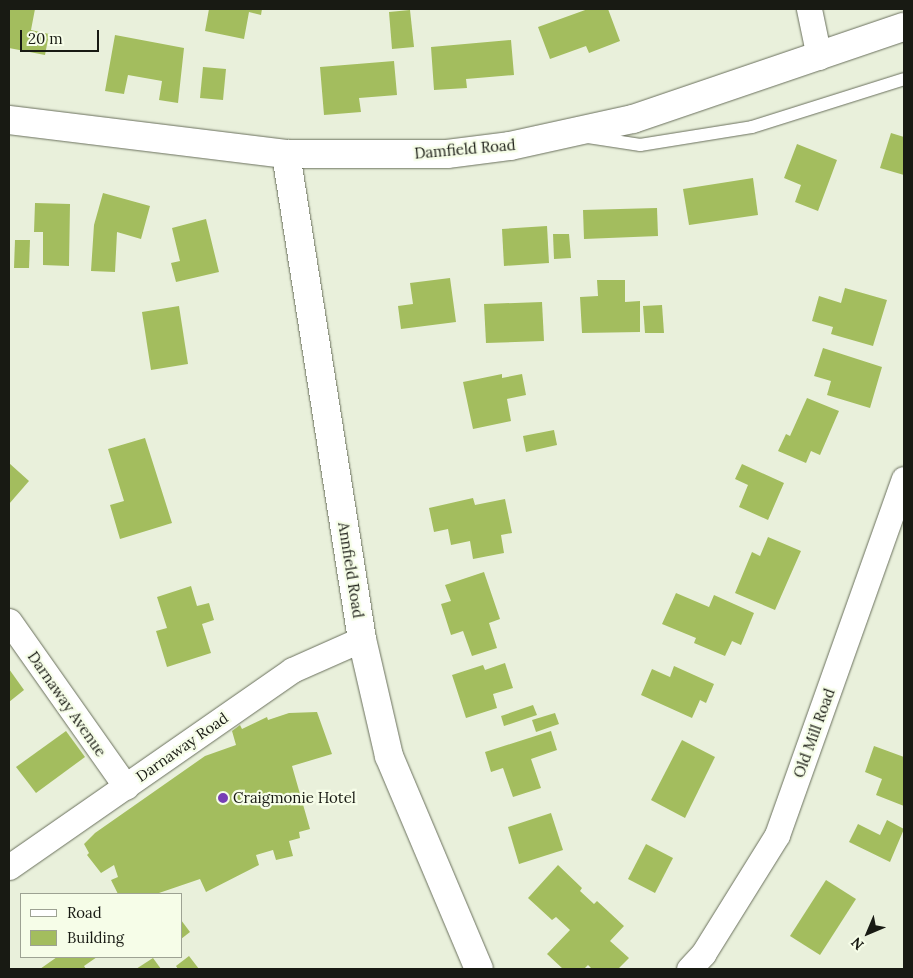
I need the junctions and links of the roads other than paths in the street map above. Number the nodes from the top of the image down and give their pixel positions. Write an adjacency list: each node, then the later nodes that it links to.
1 (809, 9): 3 (street)
2 (904, 26): 3 (main road, Damfield Road)
3 (819, 57): 6 (main road, Damfield Road)
4 (904, 79): 6 (lane)
5 (9, 120): 7 (main road, Damfield Road)
6 (574, 134): 7 (main road, Damfield Road)
7 (286, 154): 10 (main road, Annfield Road)
8 (904, 479): 14 (street, Old Mill Road)
9 (9, 621): 11 (street, Darnaway Avenue)
10 (362, 639): 11 (street, Darnaway Road); 13 (main road, Annfield Road)
11 (126, 787): 12 (street, Darnaway Road)
12 (9, 867)
13 (479, 969)
14 (690, 969)

